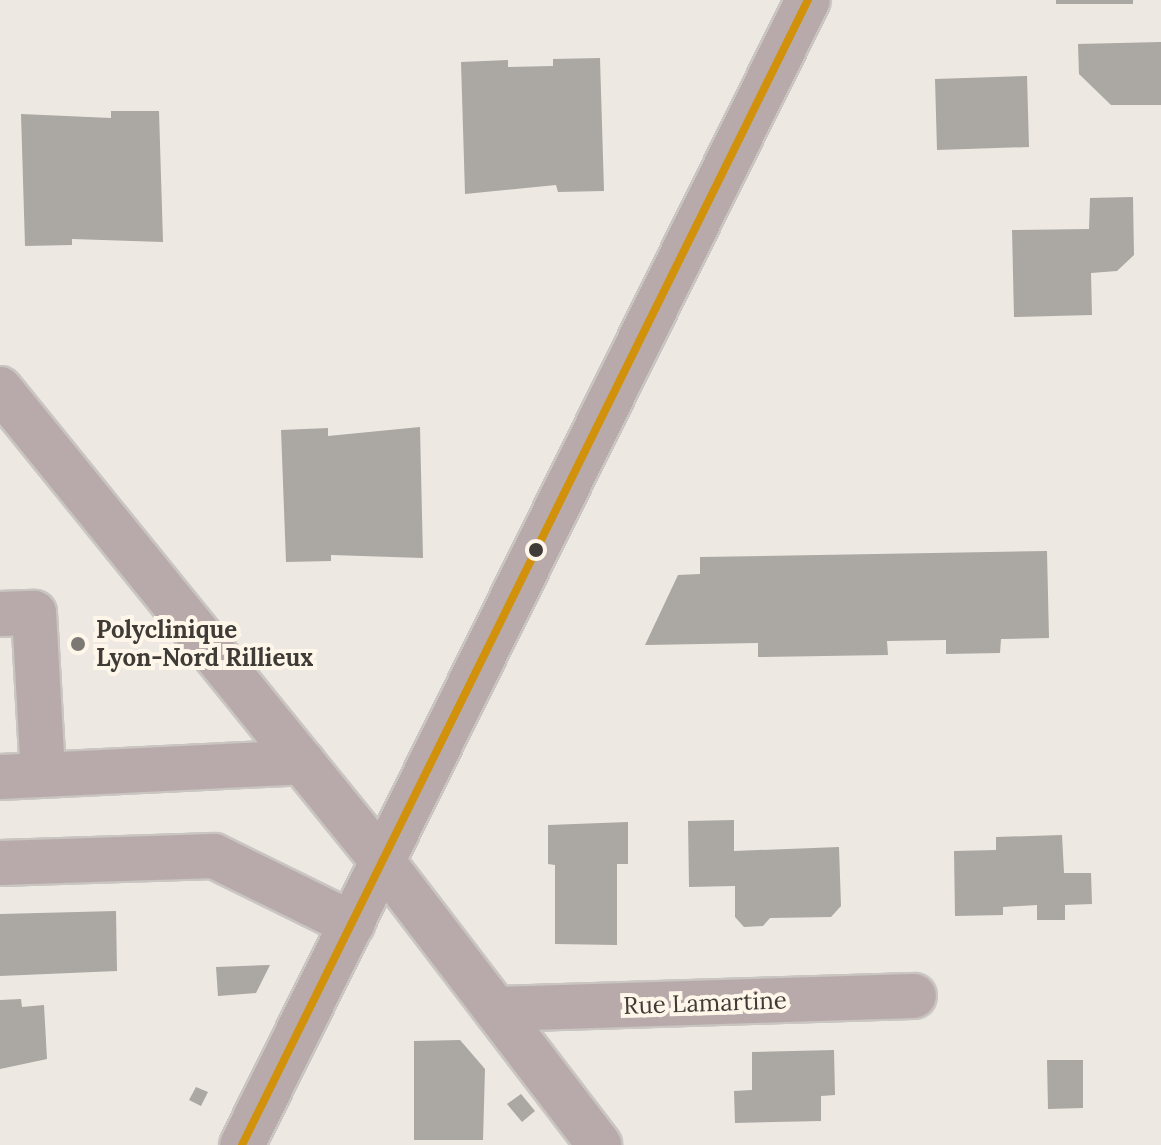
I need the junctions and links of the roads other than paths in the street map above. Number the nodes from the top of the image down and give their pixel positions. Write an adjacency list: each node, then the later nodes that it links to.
1 (808, 0): 7 (street)
2 (0, 389): 4 (street)
3 (0, 614): 5 (street)
4 (303, 762): 5 (street); 7 (street)
5 (43, 774): 6 (street)
6 (0, 777)
7 (383, 862): 9 (street); 11 (street)
8 (0, 863): 9 (street)
9 (352, 924): 12 (street)
10 (914, 996): 11 (street, Rue Lamartine)
11 (496, 1009): 13 (street)
12 (242, 1145)
13 (599, 1145)

